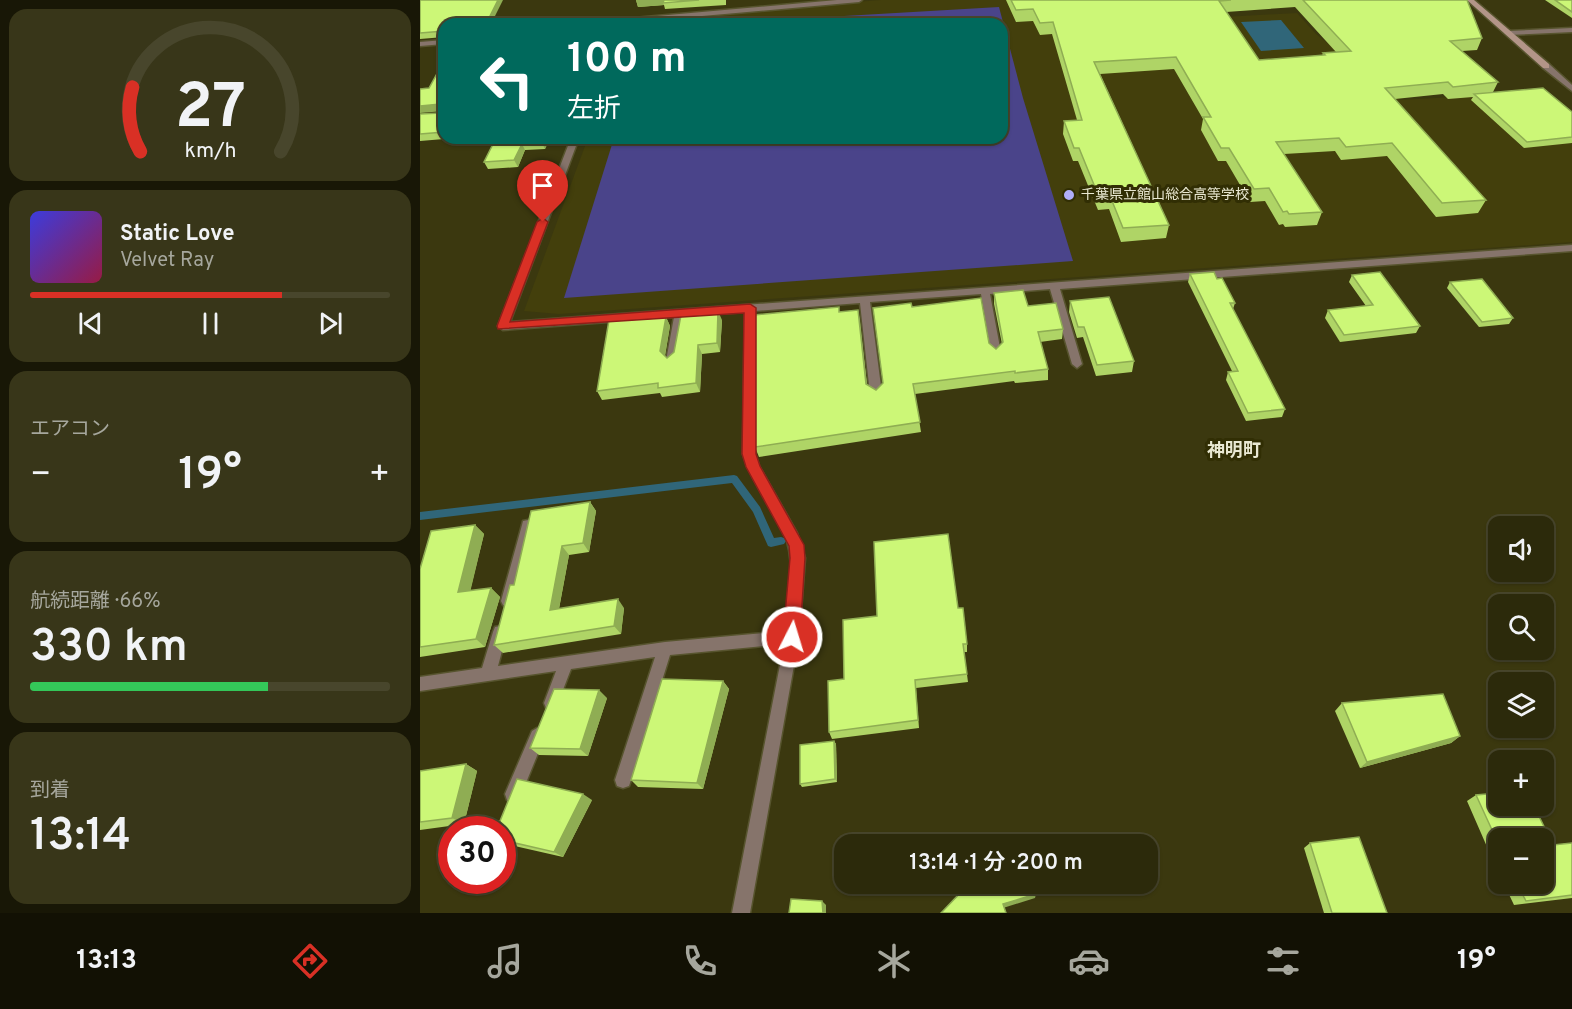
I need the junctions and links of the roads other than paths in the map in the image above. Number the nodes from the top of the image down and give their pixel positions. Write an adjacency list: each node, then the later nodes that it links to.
1 (859, 0): 3 (street)
2 (1470, 0): 5 (street)
3 (663, 18)
4 (1572, 30): 5 (street)
5 (1508, 33): 8 (street)
6 (438, 42): 7 (street)
7 (420, 44)
8 (1546, 66): 9 (street)
9 (1572, 89)
10 (573, 144): 16 (street)
11 (1572, 248): 12 (street)
12 (1054, 286): 13 (street); 19 (street)
13 (985, 291): 14 (street); 17 (street)
14 (865, 299): 15 (street); 20 (street)
15 (750, 308): 16 (street); 22 (street)
16 (680, 312): 18 (street)
17 (996, 353)
18 (671, 361)
19 (1077, 364)
20 (876, 394)
21 (529, 521): 25 (street)
22 (792, 637): 23 (street); 29 (street)
23 (665, 649): 24 (street); 27 (street)
24 (566, 664): 25 (street); 28 (street)
25 (488, 674): 26 (street)
26 (420, 684)
27 (623, 780)
28 (507, 810)
29 (741, 913)

